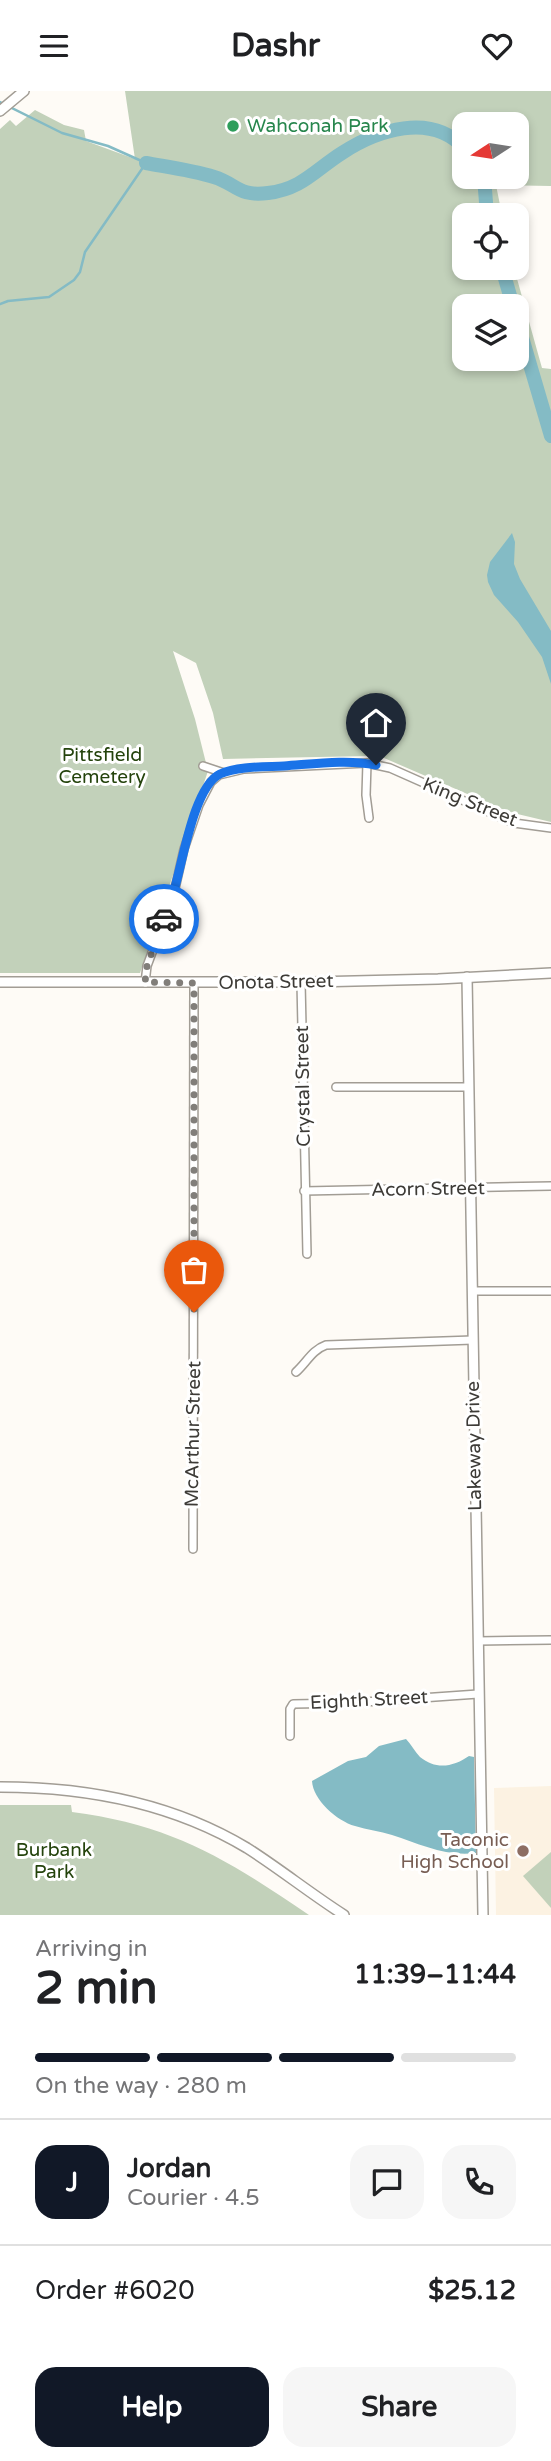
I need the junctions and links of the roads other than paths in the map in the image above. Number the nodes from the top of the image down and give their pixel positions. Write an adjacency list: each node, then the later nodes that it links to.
1 (21, 93): 2 (street)
2 (0, 111)
3 (367, 763): 5 (street, King Street); 6 (street); 7 (street, King Street)
4 (203, 766): 5 (street)
5 (225, 773): 11 (street)
6 (369, 818)
7 (551, 828)
8 (551, 973): 9 (street, Onota Street)
9 (467, 977): 12 (street, Onota Street); 15 (street, Lakeway Drive)
10 (0, 982): 11 (street, Onota Street)
11 (145, 982): 13 (street, Onota Street)
12 (301, 982): 13 (street, Onota Street); 18 (street, Crystal Street)
13 (194, 983): 24 (street, McArthur Street)
14 (336, 1087): 15 (street)
15 (469, 1087): 17 (street, Lakeway Drive)
16 (551, 1186): 17 (street, Acorn Street)
17 (470, 1188): 18 (street, Acorn Street); 20 (street, Lakeway Drive)
18 (304, 1191): 19 (street, Crystal Street)
19 (307, 1254)
20 (472, 1291): 21 (street); 22 (street, Lakeway Drive)
21 (551, 1291)
22 (473, 1340): 23 (street); 25 (street, Lakeway Drive)
23 (296, 1372)
24 (193, 1549)
25 (478, 1640): 26 (street); 27 (street, Lakeway Drive)
26 (551, 1640)
27 (478, 1693): 28 (street, Eighth Street); 31 (street, Lakeway Drive)
28 (290, 1735)
29 (0, 1787): 30 (street)
30 (344, 1915)
31 (482, 1915)

